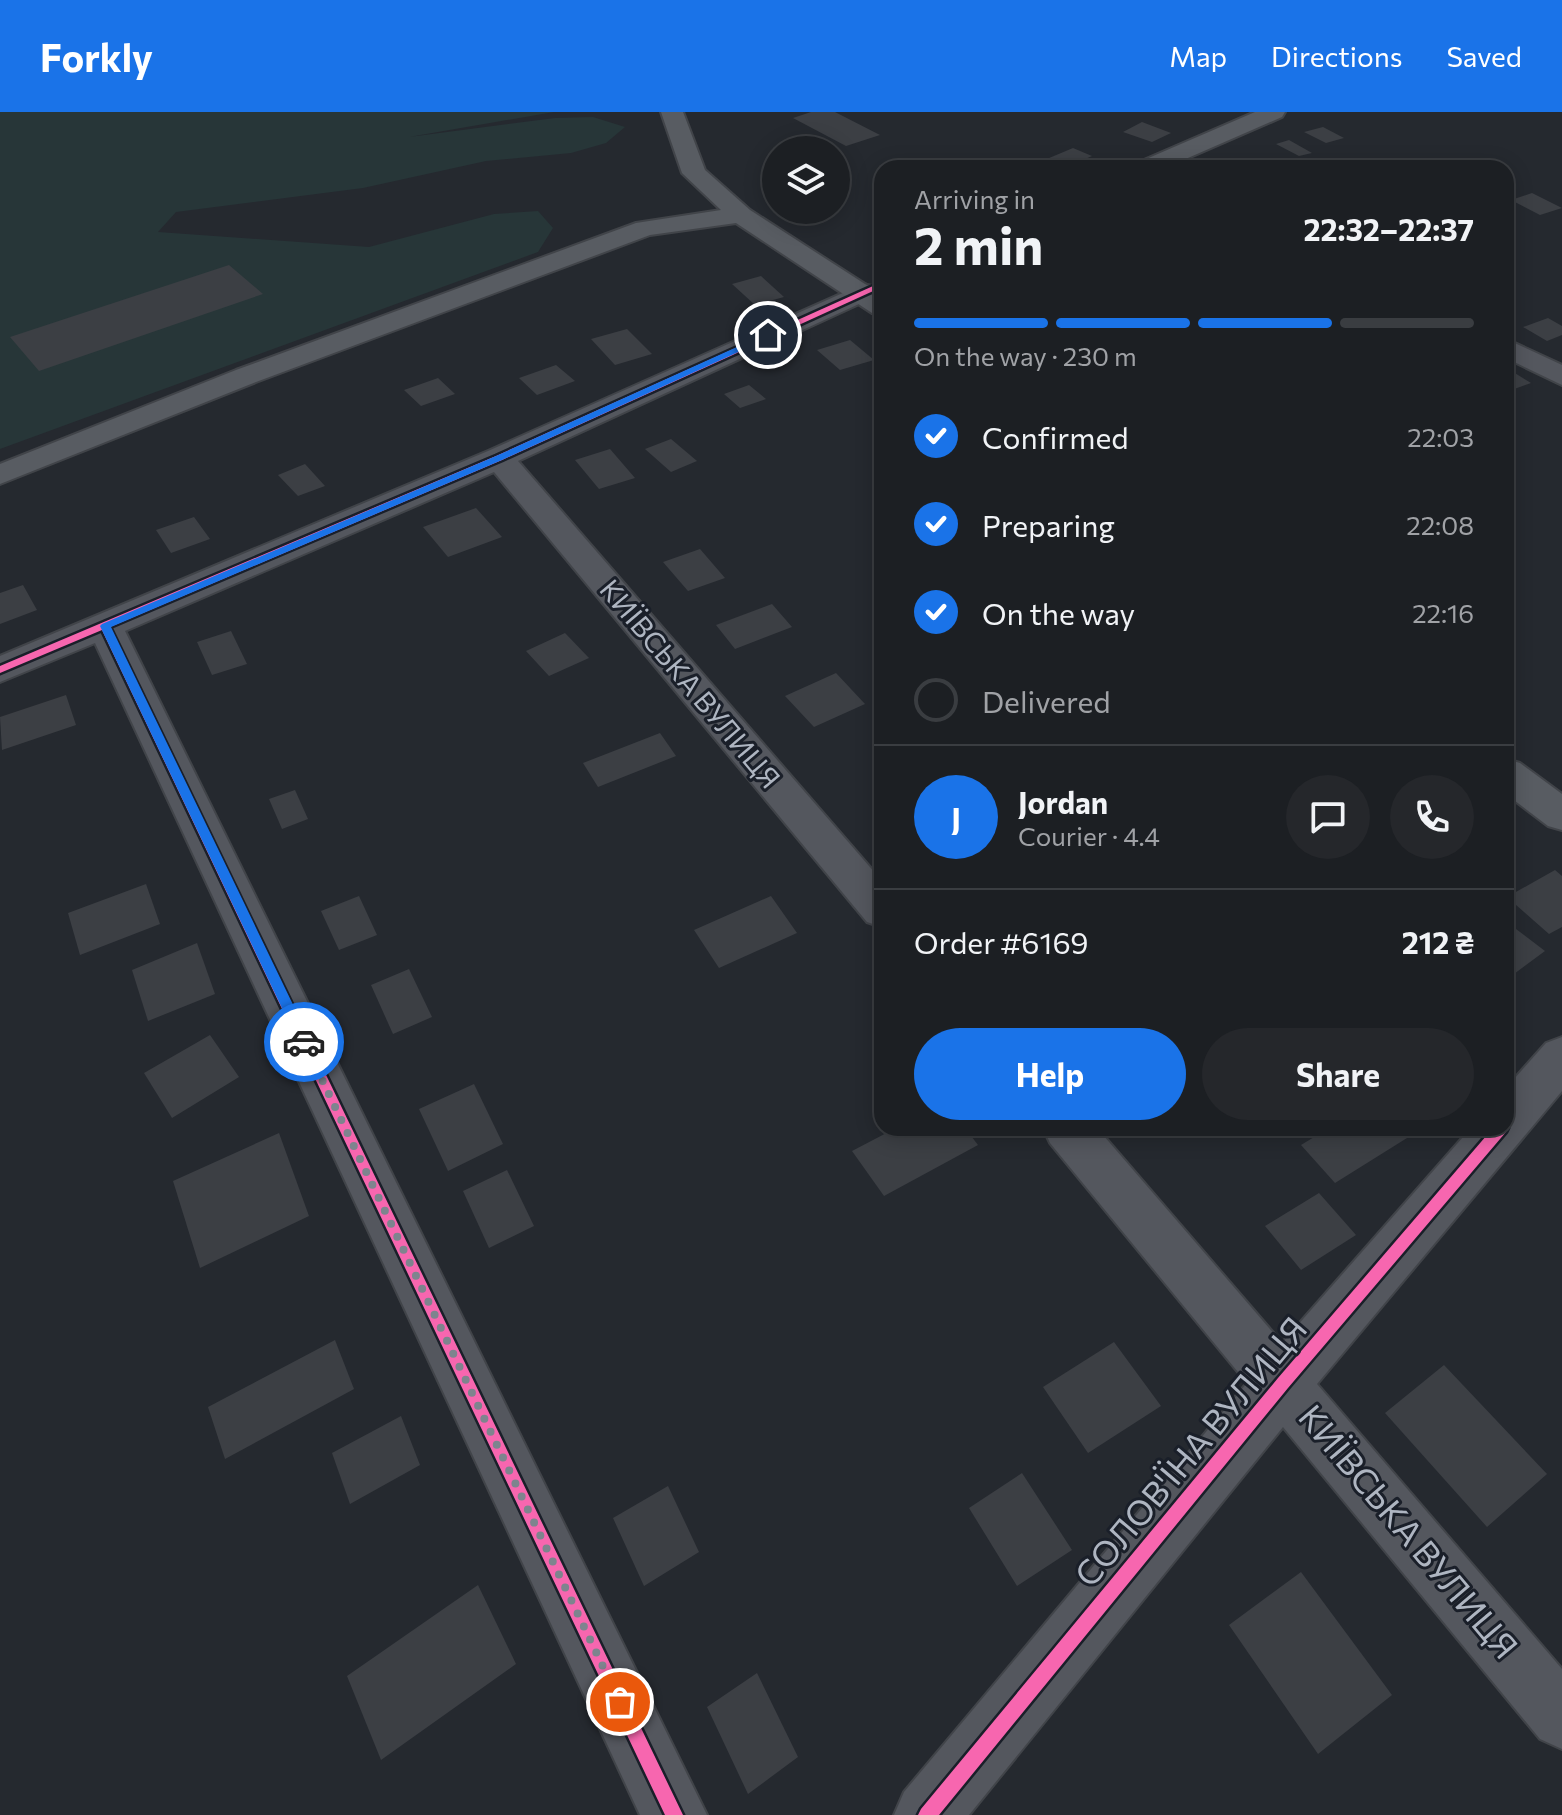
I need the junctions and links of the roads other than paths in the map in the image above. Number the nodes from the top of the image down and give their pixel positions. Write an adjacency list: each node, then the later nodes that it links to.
1 (672, 112): 4 (street)
2 (1274, 112): 3 (street)
3 (1167, 160)
4 (741, 215): 5 (street); 10 (street)
5 (874, 293)
6 (874, 295): 9 (street)
7 (1514, 351): 8 (street)
8 (1562, 376)
9 (499, 458): 11 (street); 15 (street, КИЇВСЬКА ВУЛИЦЯ)
10 (0, 475)
11 (105, 626): 12 (street); 22 (street)
12 (0, 670)
13 (1514, 779): 14 (street)
14 (1562, 815)
15 (874, 901)
16 (1562, 1057): 17 (street)
17 (1514, 1114)
18 (1074, 1136): 20 (street, КИЇВСЬКА ВУЛИЦЯ)
19 (1494, 1136): 20 (street, СОЛОВ'ЇНА ВУЛИЦЯ)
20 (1283, 1383): 21 (street, КИЇВСЬКА ВУЛИЦЯ); 23 (street, СОЛОВ'ЇНА ВУЛИЦЯ)
21 (1562, 1717)
22 (674, 1815)
23 (927, 1815)

